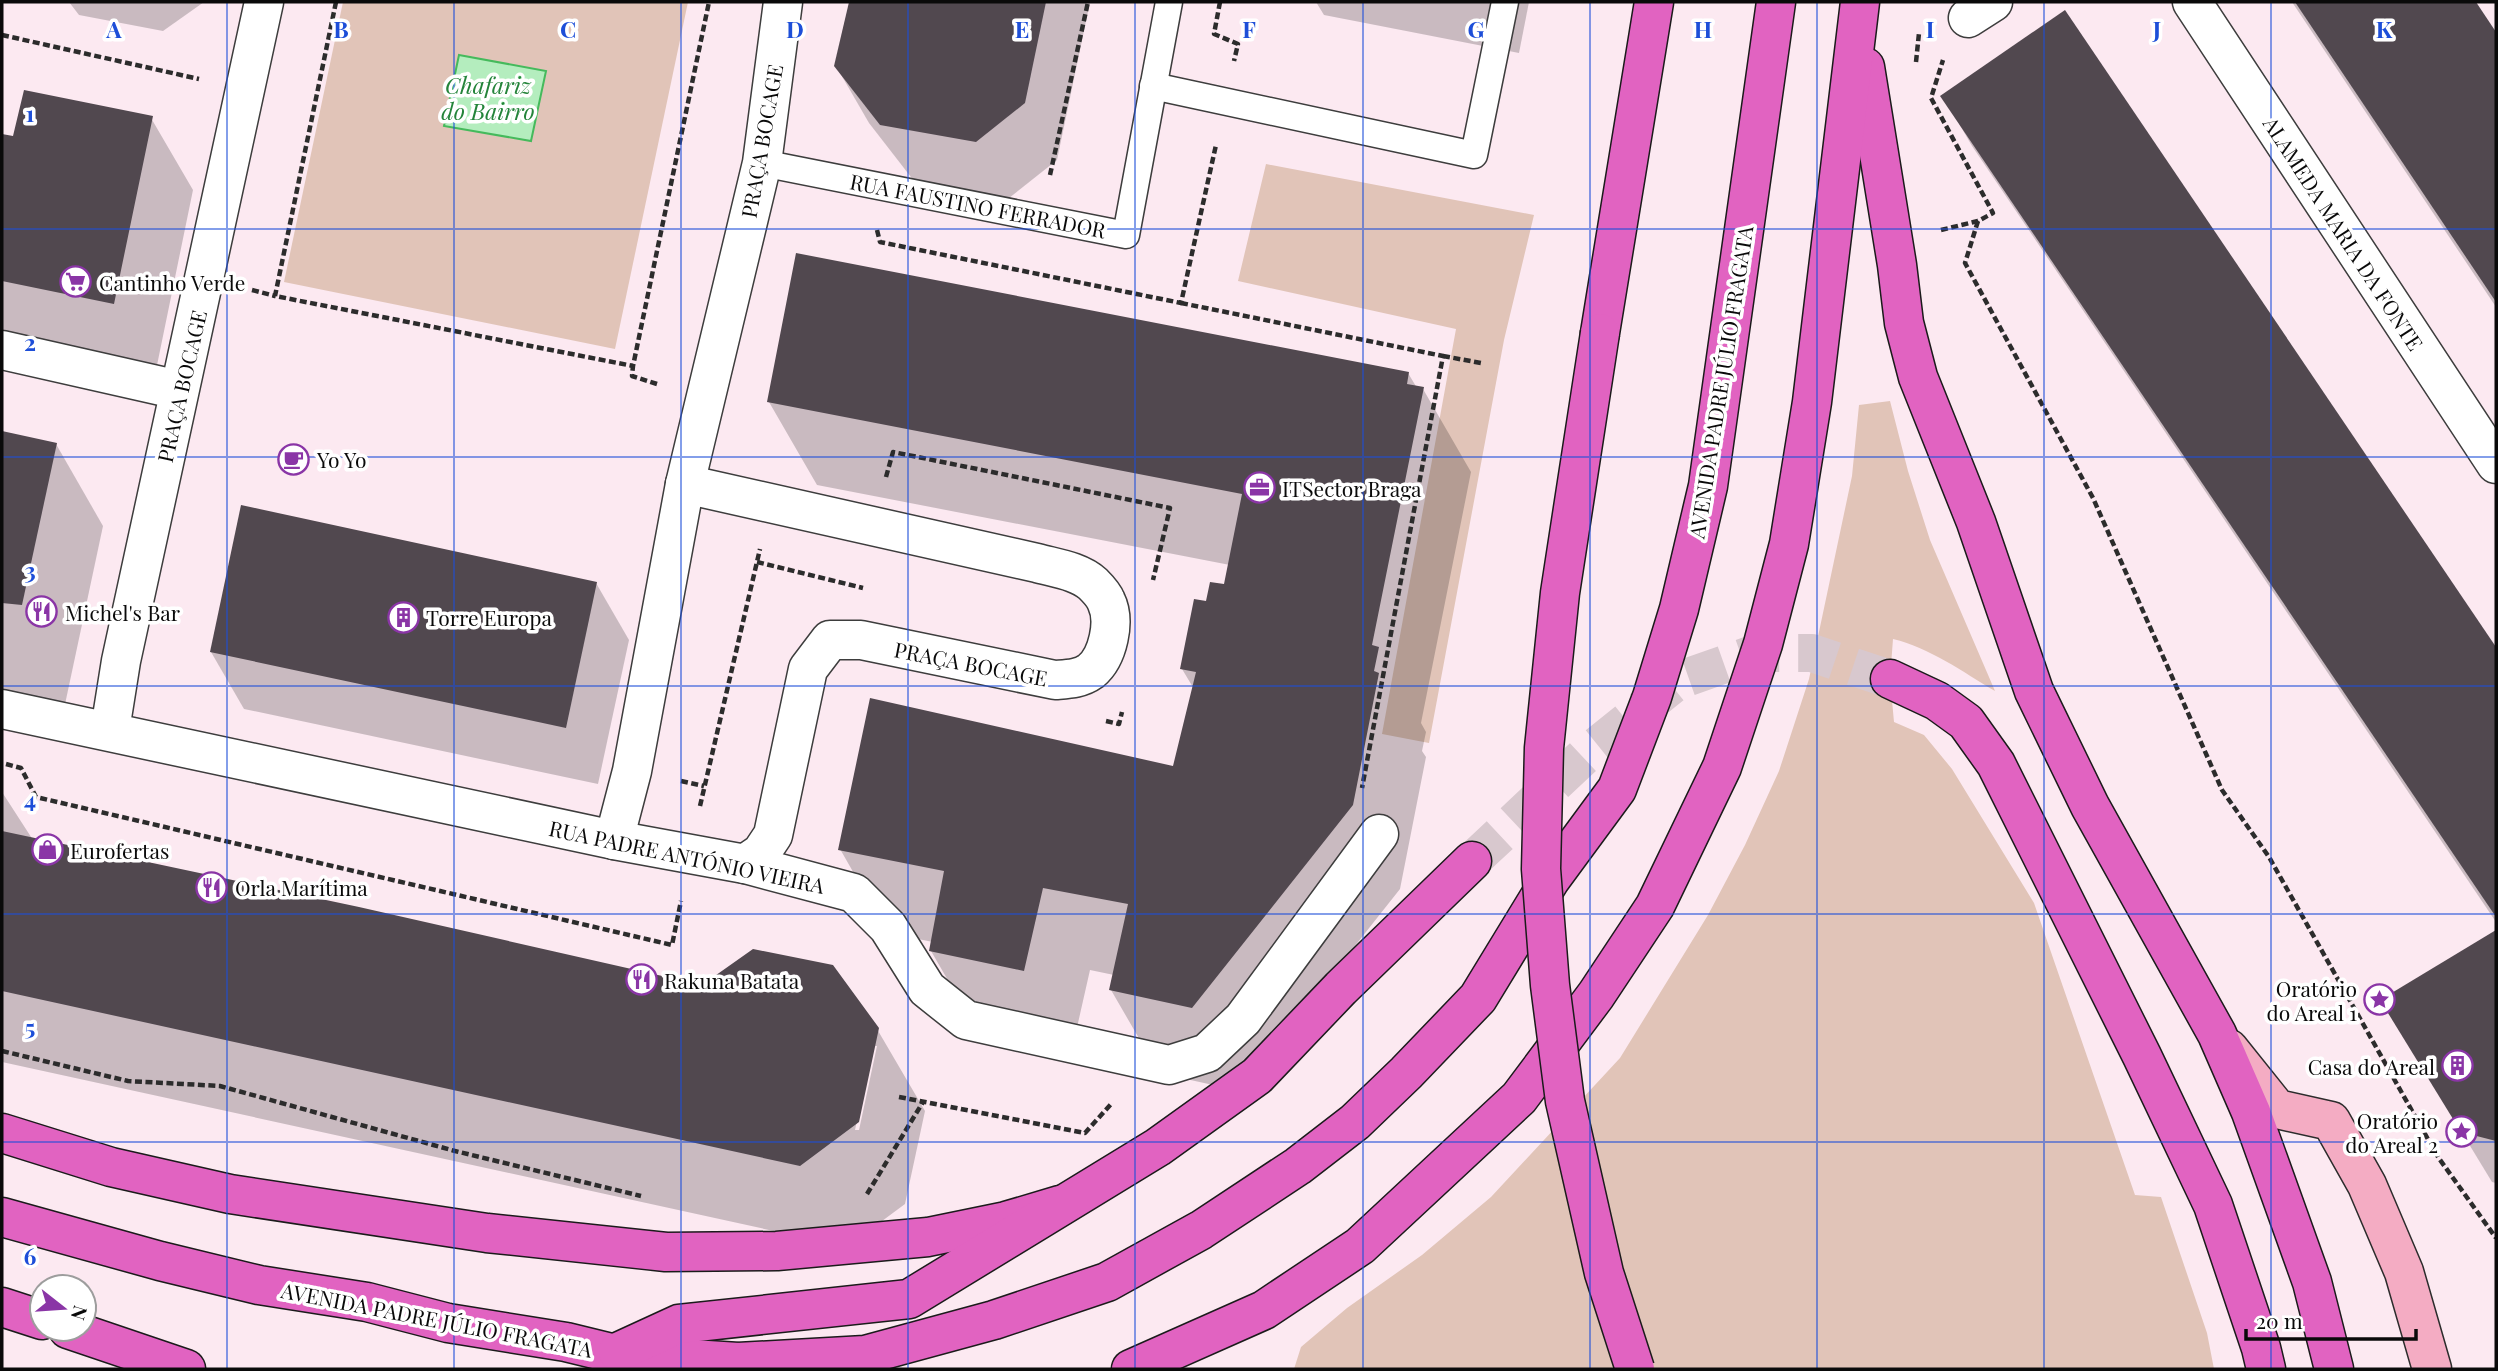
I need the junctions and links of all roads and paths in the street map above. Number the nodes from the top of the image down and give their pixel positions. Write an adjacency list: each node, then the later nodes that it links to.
1 (264, 2): 30 (street, PRAÇA BOCAGE)
2 (336, 2): 23 (path)
3 (709, 2): 28 (path)
4 (783, 2): 16 (street, PRAÇA BOCAGE)
5 (1088, 2): 17 (path)
6 (1169, 2): 15 (lane, RUA FAUSTINO FERRADOR)
7 (1505, 2): 15 (lane)
8 (1654, 2): 61 (highway, bridge)
9 (1776, 2): 58 (highway, AVENIDA PADRE JÚLIO FRAGATA)
10 (2192, 2): 31 (street, ALAMEDA MARIA DA FONTE)
11 (1859, 11): 46 (highway); 60 (highway)
12 (2, 35): 14 (path)
13 (1943, 59): 19 (path)
14 (202, 79)
15 (1153, 86): 16 (lane, RUA FAUSTINO FERRADOR)
16 (762, 163): 32 (street, PRAÇA BOCAGE)
17 (1038, 173)
18 (874, 218): 21 (path)
19 (1978, 221): 20 (path); 56 (path)
20 (1939, 230)
21 (957, 258)
22 (244, 288): 23 (path)
23 (275, 296): 28 (path)
24 (1181, 303): 26 (path)
25 (2, 350): 30 (street)
26 (1443, 356): 27 (path); 40 (path)
27 (1481, 363)
28 (634, 366): 29 (path)
29 (670, 388)
30 (179, 390): 38 (street, PRAÇA BOCAGE)
31 (2496, 464)
32 (685, 484): 42 (street, PRAÇA BOCAGE); 45 (street, PRAÇA BOCAGE)
33 (883, 487): 35 (path)
34 (757, 562): 43 (path)
35 (1150, 592)
36 (1890, 679): 62 (highway)
37 (2, 709): 38 (street, RUA PADRE ANTÓNIO VIEIRA)
38 (110, 730): 42 (street, RUA PADRE ANTÓNIO VIEIRA)
39 (2, 763): 43 (path)
40 (1361, 792)
41 (1378, 834): 45 (street, RUA PADRE ANTÓNIO VIEIRA)
42 (614, 840): 43 (street, RUA PADRE ANTÓNIO VIEIRA)
43 (690, 855): 45 (street, RUA PADRE ANTÓNIO VIEIRA)
44 (1472, 861): 54 (highway)
45 (745, 864)
46 (2217, 1034): 63 (highway); 64 (street)
47 (2, 1051): 52 (path)
48 (1118, 1095): 50 (path)
49 (899, 1097): 50 (path)
50 (923, 1102): 53 (path)
51 (2, 1133): 54 (highway)
52 (641, 1197)
53 (865, 1197)
54 (1060, 1205): 58 (highway)
55 (2, 1217): 58 (highway, AVENIDA PADRE JÚLIO FRAGATA)
56 (2496, 1238)
57 (98, 1339): 59 (highway)
58 (615, 1354)
59 (186, 1369)
60 (1131, 1369)
61 (1635, 1369)
62 (2266, 1369)
63 (2334, 1369)
64 (2431, 1369)

